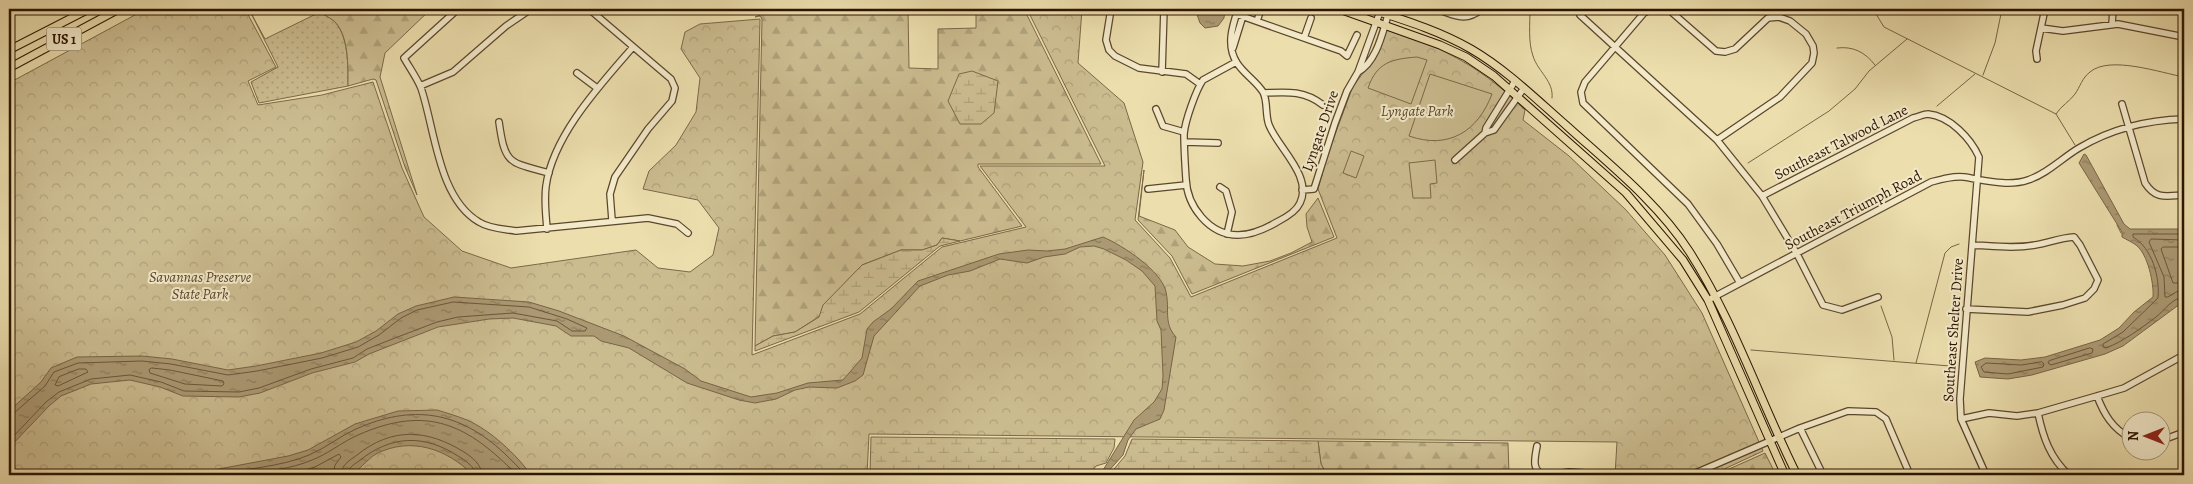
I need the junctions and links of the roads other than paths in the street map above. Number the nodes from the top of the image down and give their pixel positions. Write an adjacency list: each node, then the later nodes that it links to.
1 (88, 9): 36 (main road, US 1)
2 (119, 9): 39 (main road, US 1)
3 (458, 9): 44 (street)
4 (531, 9): 44 (street)
5 (589, 9): 34 (street)
6 (697, 9): 7 (main road)
7 (730, 9)
8 (1111, 9): 40 (street)
9 (1164, 9): 40 (street)
10 (1245, 9): 24 (street)
11 (1261, 9): 26 (street)
12 (1339, 9): 27 (main road)
13 (1370, 9): 20 (main road)
14 (1436, 9): 15 (street)
15 (1482, 9)
16 (1652, 9): 33 (street)
17 (1668, 9): 60 (street)
18 (2045, 9): 29 (street)
19 (2113, 9): 28 (street)
20 (1381, 10): 22 (main road); 27 (street)
21 (1237, 11): 24 (street); 35 (street)
22 (1389, 12): 27 (street); 42 (main road)
23 (1580, 15): 33 (street)
24 (1242, 16): 26 (street); 35 (street)
25 (1311, 18): 32 (street)
26 (1257, 21): 32 (street)
27 (1380, 23): 47 (main road); 69 (street, Lyngate Drive)
28 (2112, 24): 29 (street); 31 (street)
29 (2041, 28): 37 (street)
30 (1357, 34): 32 (street)
31 (2184, 37)
32 (1304, 38)
33 (1615, 46): 60 (street); 78 (street)
34 (633, 47): 45 (street); 72 (street)
35 (1232, 48): 38 (street)
36 (9, 50)
37 (2037, 60)
38 (1236, 62): 43 (street); 48 (street)
39 (9, 68)
40 (1162, 72): 43 (street)
41 (577, 73): 45 (street)
42 (1515, 81): 46 (main road); 47 (street)
43 (1200, 84): 58 (street)
44 (420, 86): 73 (street)
45 (597, 88): 64 (street)
46 (1524, 88): 49 (street); 79 (main road)
47 (1509, 90): 49 (main road); 52 (street)
48 (1264, 93): 50 (street); 69 (street)
49 (1518, 97): 54 (street); 81 (main road)
50 (1323, 104)
51 (2122, 104): 57 (street)
52 (1499, 106): 54 (street); 59 (street)
53 (1156, 109): 58 (street)
54 (1508, 112): 59 (street)
55 (2184, 119): 57 (street, Southeast Triumph Road)
56 (499, 122): 64 (street)
57 (2129, 126): 65 (street, Southeast Triumph Road); 70 (street)
58 (1184, 132): 61 (street)
59 (1485, 133): 63 (street)
60 (1717, 140): 71 (street)
61 (1185, 142): 62 (street); 66 (street)
62 (1218, 143)
63 (1455, 160)
64 (549, 173): 73 (street)
65 (1977, 180): 71 (street, Southeast Talwood Lane); 76 (street, Southeast Shelter Drive); 77 (street, Southeast Triumph Road)
66 (1186, 185): 68 (street); 75 (street)
67 (1220, 187): 75 (street)
68 (1148, 189)
69 (1302, 190): 75 (street)
70 (2184, 195)
71 (1762, 196): 77 (street)
72 (612, 220): 73 (street); 74 (street)
73 (547, 229)
74 (688, 233)
75 (1227, 234)
76 (1972, 244): 82 (street, Southeast Shelter Drive); 82 (street)
77 (1797, 254): 78 (street, Southeast Triumph Road); 80 (street)
78 (1740, 284): 79 (street, Southeast Triumph Road)
79 (1716, 297): 81 (street, Southeast Triumph Road); 90 (main road)
80 (1878, 297)
81 (1708, 300): 92 (main road)
82 (1966, 308): 86 (street, Southeast Shelter Drive)
83 (2184, 355): 84 (street)
84 (2097, 396): 85 (street); 88 (street)
85 (2038, 413): 86 (street); 104 (street)
86 (1961, 419): 103 (street, Southeast Shelter Drive)
87 (1800, 428): 90 (street); 101 (street); 102 (street)
88 (2120, 431)
89 (2184, 432): 91 (street)
90 (1778, 437): 92 (street); 100 (main road)
91 (2170, 437)
92 (1769, 441): 98 (street); 99 (main road)
93 (1537, 446): 95 (street)
94 (1577, 474): 96 (street); 97 (street)
95 (1544, 475)
96 (1548, 475)
97 (1616, 475)
98 (1691, 475)
99 (1785, 475)
100 (1797, 475)
101 (1823, 475)
102 (1910, 475)
103 (1986, 475)
104 (2069, 475)

